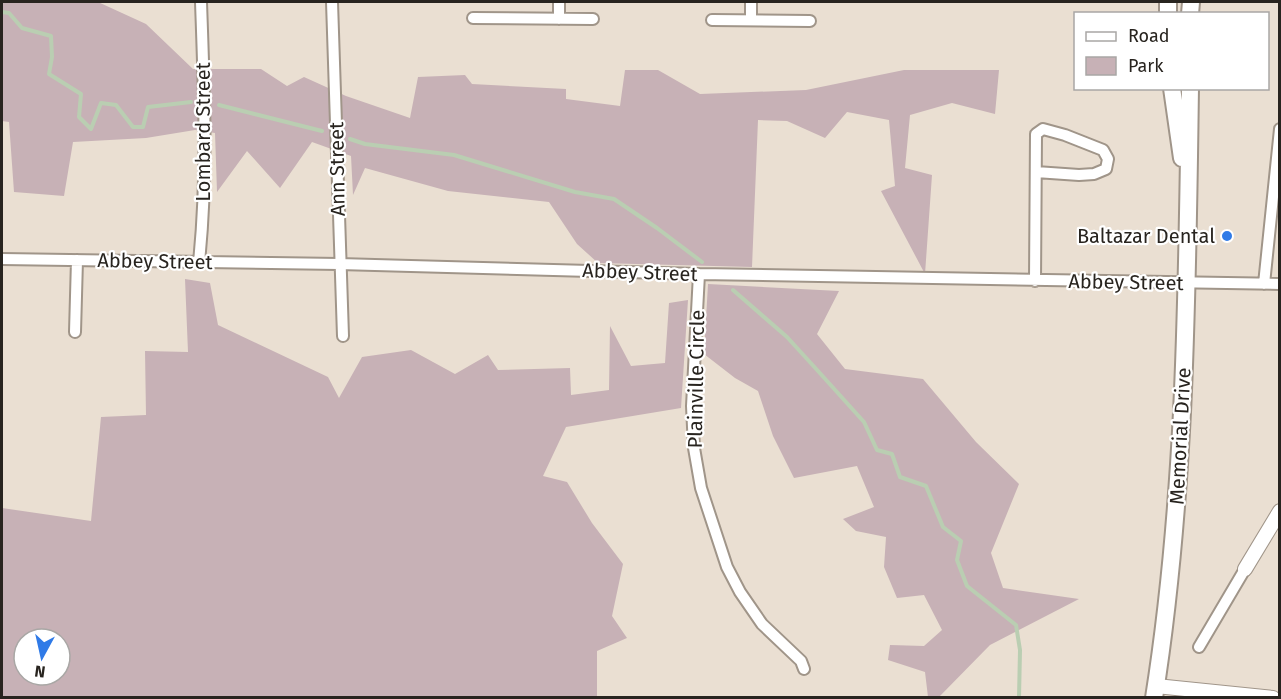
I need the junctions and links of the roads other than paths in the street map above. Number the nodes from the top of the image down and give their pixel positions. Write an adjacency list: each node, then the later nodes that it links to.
1 (201, 2): 18 (street, Lombard Street)
2 (332, 2): 19 (street, Ann Street)
3 (559, 2): 6 (street)
4 (751, 2): 9 (street)
5 (473, 18): 6 (street)
6 (559, 19): 7 (street)
7 (593, 19)
8 (711, 20): 9 (street)
9 (750, 20): 10 (street)
10 (810, 21)
11 (1172, 90): 15 (main road, Memorial Drive)
12 (1190, 90): 15 (main road, Memorial Drive)
13 (1280, 129): 23 (street)
14 (1036, 172): 14 (street); 21 (street)
15 (1188, 185): 22 (main road, Memorial Drive)
16 (2, 259): 17 (street, Abbey Street)
17 (77, 260): 18 (street, Abbey Street); 25 (street)
18 (199, 262): 19 (street, Abbey Street)
19 (339, 264): 20 (street, Abbey Street); 26 (street, Ann Street)
20 (699, 274): 21 (street, Abbey Street); 30 (street, Plainville Circle)
21 (1035, 280): 22 (street, Abbey Street)
22 (1185, 284): 23 (street, Abbey Street); 31 (main road, Memorial Drive)
23 (1264, 284): 24 (street, Abbey Street)
24 (1280, 284)
25 (75, 332)
26 (343, 336)
27 (1280, 511): 28 (street)
28 (1245, 569): 29 (street)
29 (1199, 647)
30 (804, 669)
31 (1155, 692): 32 (street)
32 (1273, 698)

